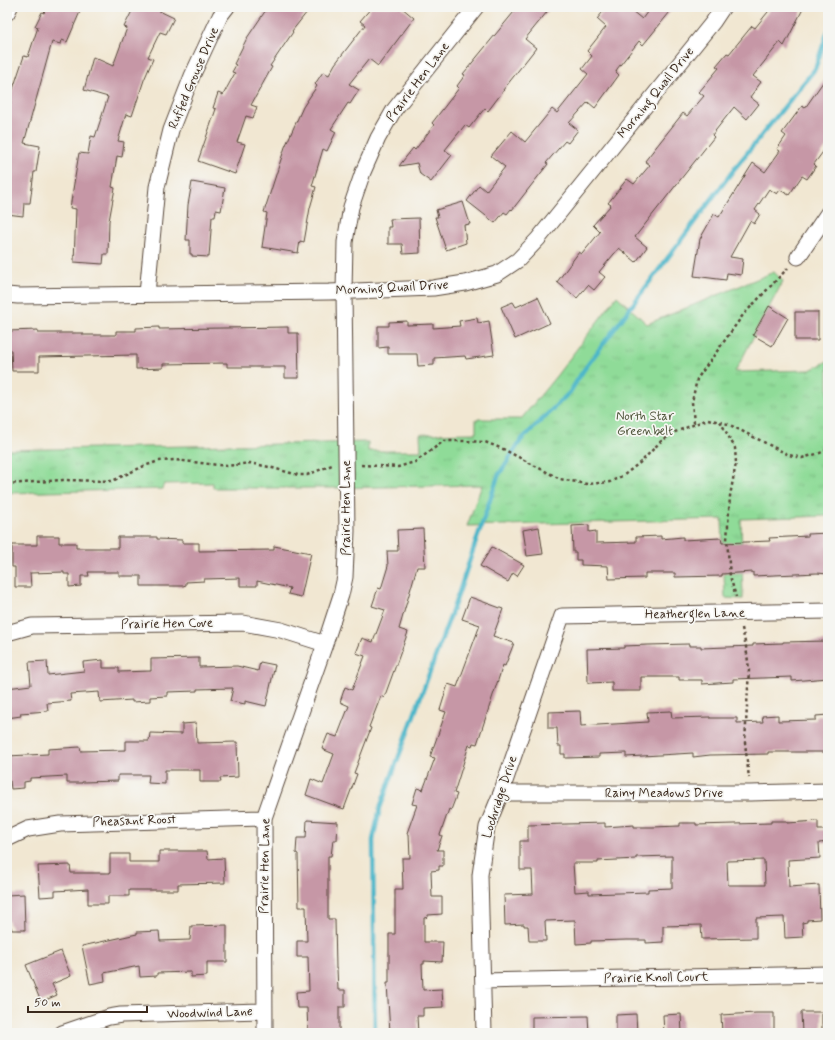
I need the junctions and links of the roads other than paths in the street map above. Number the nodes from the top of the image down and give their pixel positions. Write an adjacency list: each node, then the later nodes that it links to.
1 (10, 7): 5 (street)
2 (227, 7): 9 (street, Ruffed Grouse Drive)
3 (476, 7): 8 (street, Prairie Hen Lane)
4 (723, 7): 8 (street, Morning Quail Drive)
5 (7, 13)
6 (828, 213): 7 (street)
7 (798, 257)
8 (344, 292): 9 (street, Morning Quail Drive); 14 (street, Prairie Hen Lane)
9 (147, 294): 10 (street, Morning Quail Drive)
10 (7, 295)
11 (828, 611): 12 (street, Heatherglen Lane)
12 (562, 616): 16 (street, Lochridge Drive)
13 (7, 632): 14 (street, Prairie Hen Cove)
14 (325, 644): 17 (street, Prairie Hen Lane)
15 (828, 791): 16 (street, Rainy Meadows Drive)
16 (501, 793): 20 (street, Lochridge Drive)
17 (264, 818): 18 (street, Pheasant Roost); 21 (street, Prairie Hen Lane)
18 (7, 839)
19 (828, 974): 20 (street, Prairie Knoll Court)
20 (483, 981): 24 (street, Lochridge Drive)
21 (264, 1011): 22 (street, Woodwind Lane); 23 (street, Prairie Hen Lane)
22 (62, 1033)
23 (265, 1033)
24 (484, 1033)

